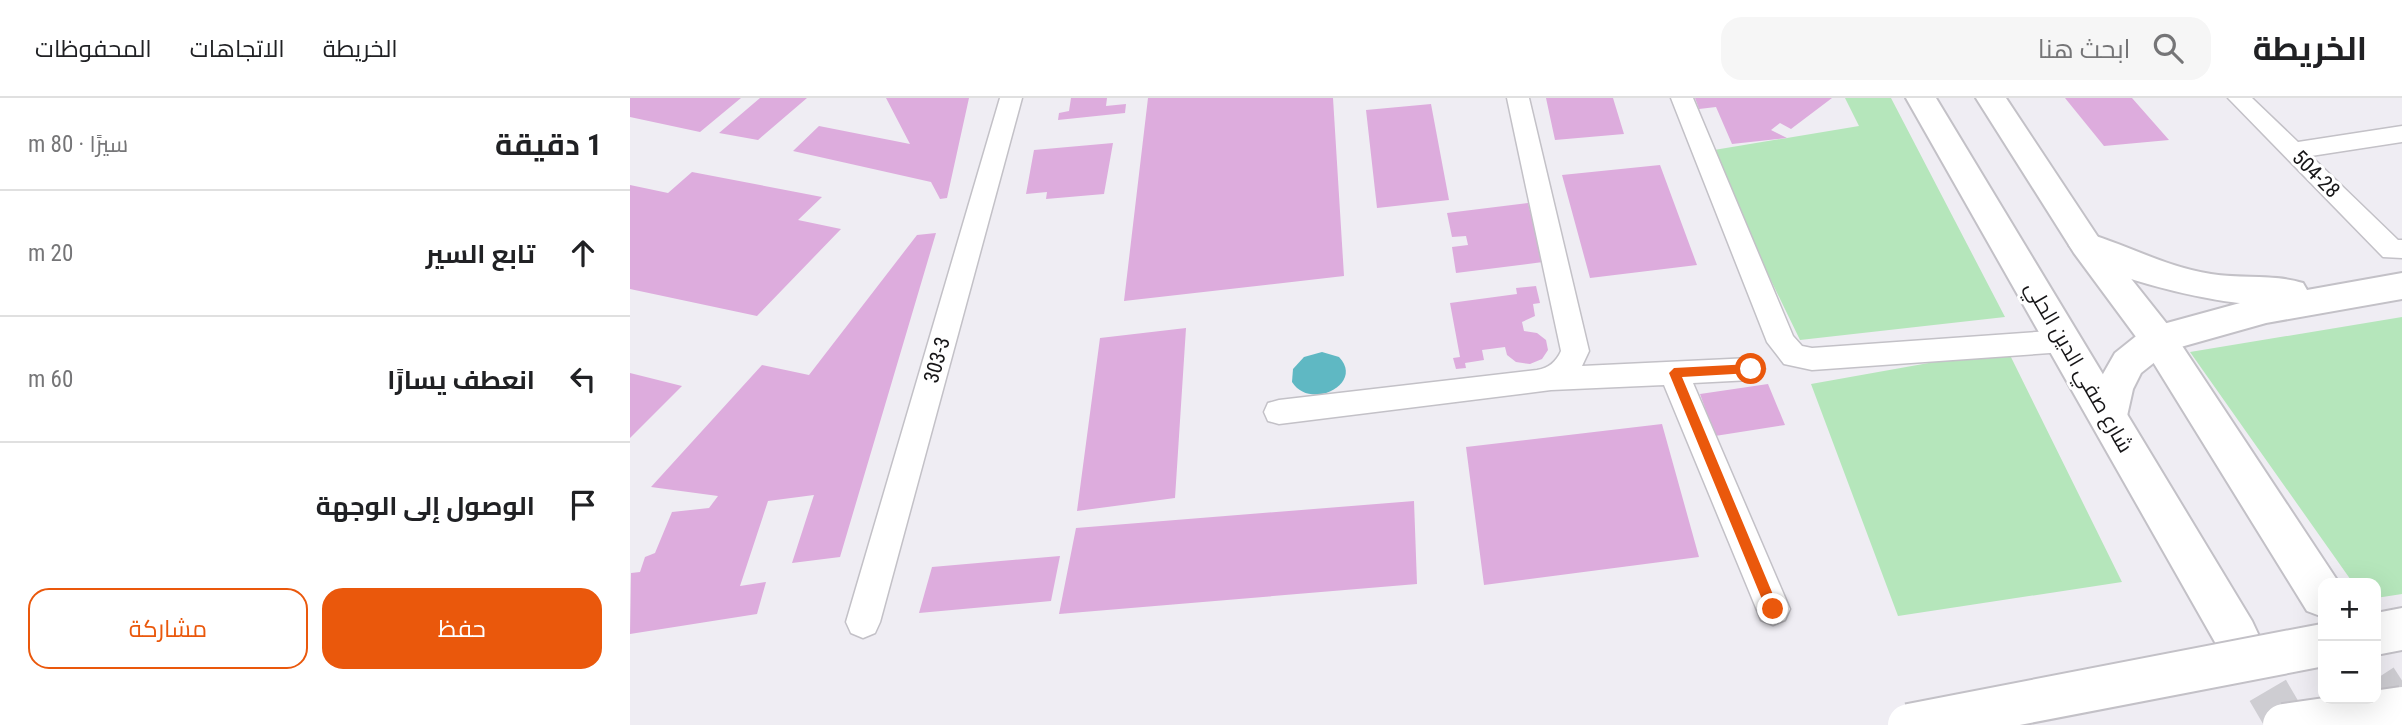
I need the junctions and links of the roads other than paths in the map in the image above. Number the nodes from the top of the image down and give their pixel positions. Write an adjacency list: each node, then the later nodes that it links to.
1 (1011, 98): 20 (street, 303-3)
2 (1518, 98): 15 (street)
3 (1682, 98): 12 (street)
4 (2239, 98): 7 (street, 504-28)
5 (1962, 107): 8 (main road, شارع صفي الدين الحلي); 12 (main road, شارع صفي الدين الحلي)
6 (2402, 134): 7 (street)
7 (2292, 151): 9 (street, 504-28)
8 (2087, 245): 10 (main road); 11 (main road, شارع صفي الدين الحلي)
9 (2397, 249)
10 (2391, 287): 11 (main road)
11 (2158, 339): 17 (main road); 18 (main road, شارع صفي الدين الحلي)
12 (2064, 341): 17 (main road, شارع صفي الدين الحلي)
13 (1751, 369): 14 (street)
14 (1674, 373): 15 (street); 19 (street)
15 (1552, 379): 16 (street)
16 (1279, 412)
17 (2108, 416): 23 (main road, شارع صفي الدين الحلي)
18 (2318, 589)
19 (1773, 609)
20 (863, 622)
21 (2402, 629): 22 (main road)
22 (2381, 633)
23 (2236, 636)
24 (2318, 646): 26 (main road, bridge)
25 (2402, 708): 27 (main road, bridge)
26 (1909, 725)
27 (2284, 725)

